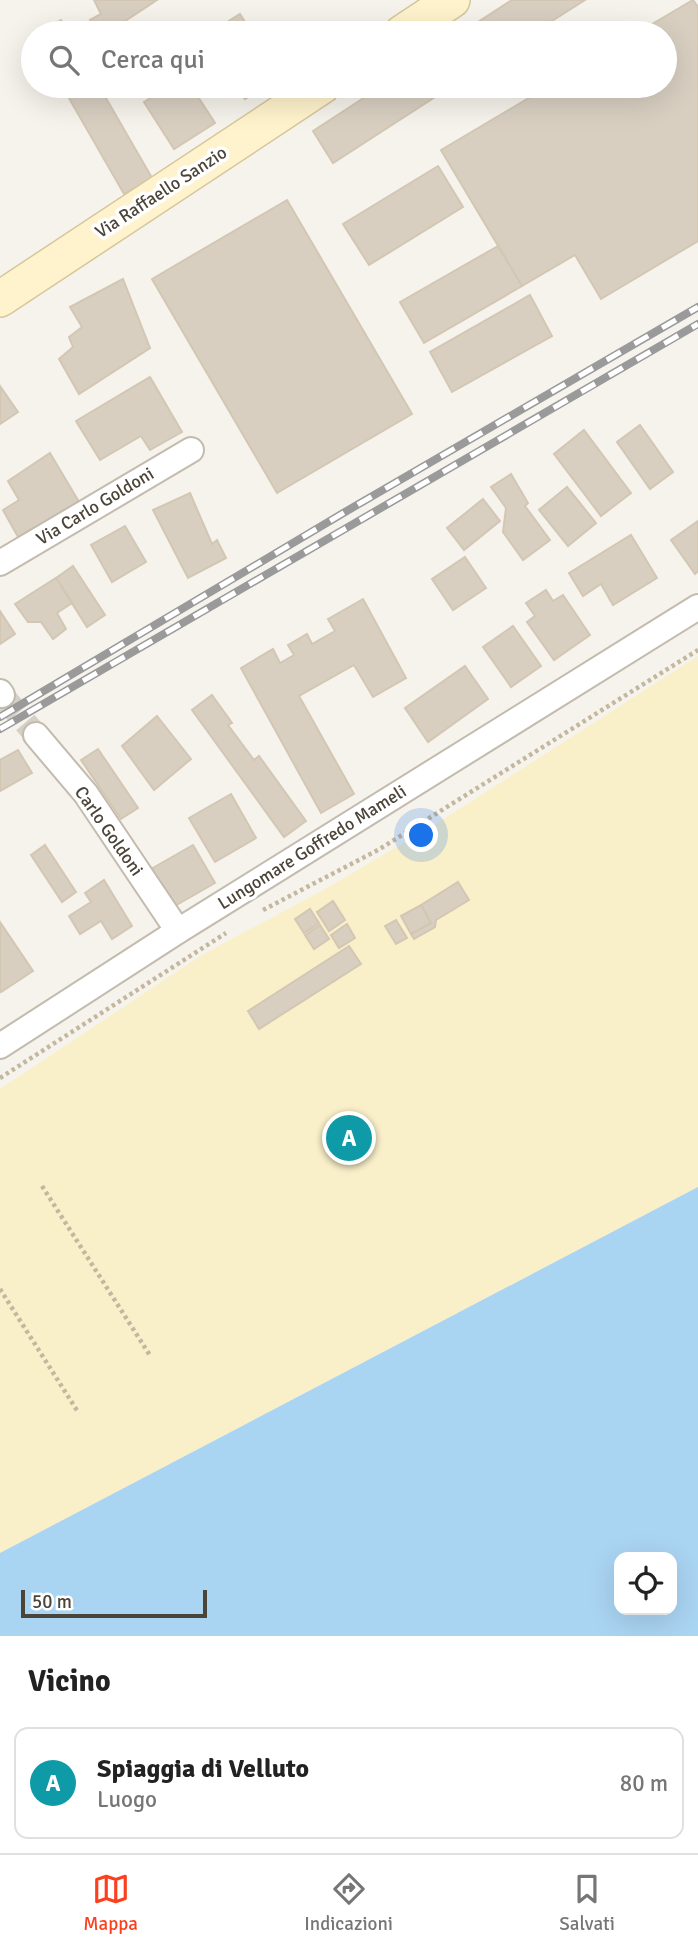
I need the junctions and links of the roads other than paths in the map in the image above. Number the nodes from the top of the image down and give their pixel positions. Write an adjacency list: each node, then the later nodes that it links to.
1 (452, 0): 2 (main road)
2 (412, 18)
3 (304, 98): 4 (main road, Via Raffaello Sanzio)
4 (0, 299)
5 (191, 450): 6 (street, Via Carlo Goldoni)
6 (0, 563)
7 (698, 607): 9 (street, Lungomare Goffredo Mameli)
8 (36, 735): 9 (street, Carlo Goldoni)
9 (178, 931): 10 (street, Lungomare Goffredo Mameli)
10 (0, 1046)

